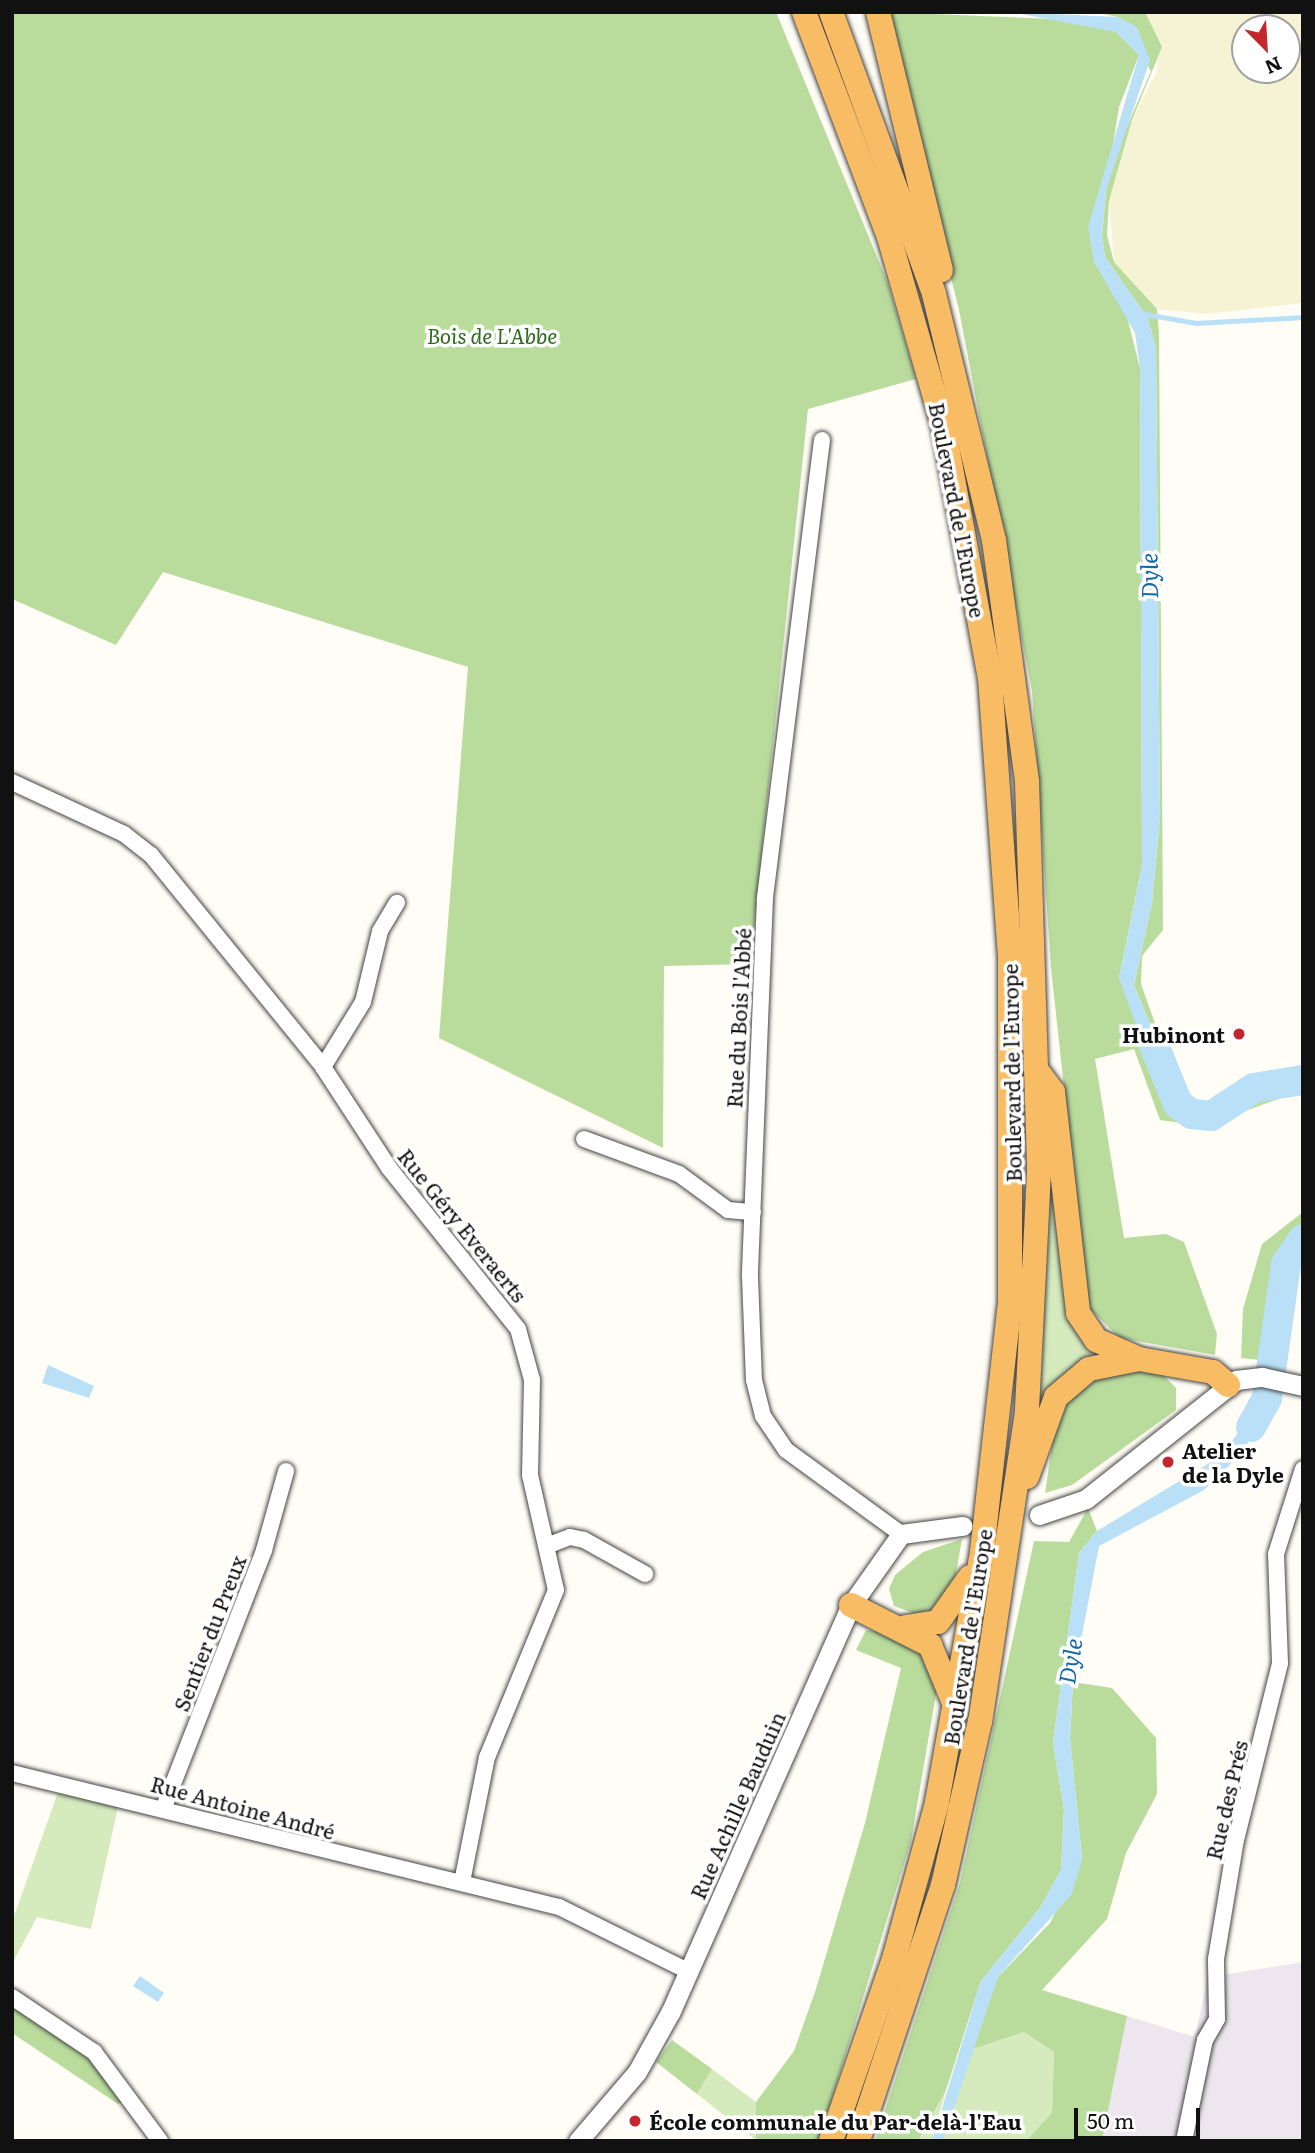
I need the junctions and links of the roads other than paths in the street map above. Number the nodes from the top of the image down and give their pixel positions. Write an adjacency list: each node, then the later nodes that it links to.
1 (788, 12): 5 (highway)
2 (804, 12): 5 (highway, Boulevard de l'Europe)
3 (831, 12): 6 (highway, Boulevard de l'Europe)
4 (878, 12): 6 (highway)
5 (818, 45): 24 (highway, Boulevard de l'Europe)
6 (934, 294): 11 (highway, Boulevard de l'Europe)
7 (822, 440): 13 (street, Rue du Bois l'Abbé)
8 (12, 782): 10 (street, Rue Géry Everaerts)
9 (397, 904): 10 (street)
10 (323, 1067): 23 (street, Rue Géry Everaerts)
11 (1037, 1071): 14 (highway); 19 (highway, Boulevard de l'Europe)
12 (584, 1139): 13 (street)
13 (753, 1212): 22 (street, Rue du Bois l'Abbé)
14 (1139, 1359): 16 (highway); 19 (highway)
15 (1294, 1384): 16 (street)
16 (1228, 1385): 20 (street)
17 (1303, 1469): 38 (street, Rue des Prés)
18 (286, 1471): 30 (street, Sentier du Preux)
19 (1018, 1492): 37 (highway, Boulevard de l'Europe)
20 (1039, 1515)
21 (962, 1526): 22 (street)
22 (901, 1534): 26 (street, Rue Achille Bauduin)
23 (549, 1545): 25 (street); 31 (street, Rue Géry Everaerts)
24 (982, 1552): 27 (highway); 28 (highway, Boulevard de l'Europe)
25 (645, 1574)
26 (851, 1605): 27 (highway); 32 (street, Rue Achille Bauduin)
27 (906, 1627): 28 (highway)
28 (956, 1713): 36 (highway, Boulevard de l'Europe)
29 (12, 1773): 30 (street, Rue Antoine André)
30 (164, 1807): 31 (street, Rue Antoine André)
31 (461, 1882): 32 (street)
32 (688, 1971): 35 (street, Rue Achille Bauduin)
33 (12, 1997): 34 (street)
34 (160, 2141)
35 (578, 2141)
36 (831, 2141)
37 (858, 2141)
38 (1184, 2141)

